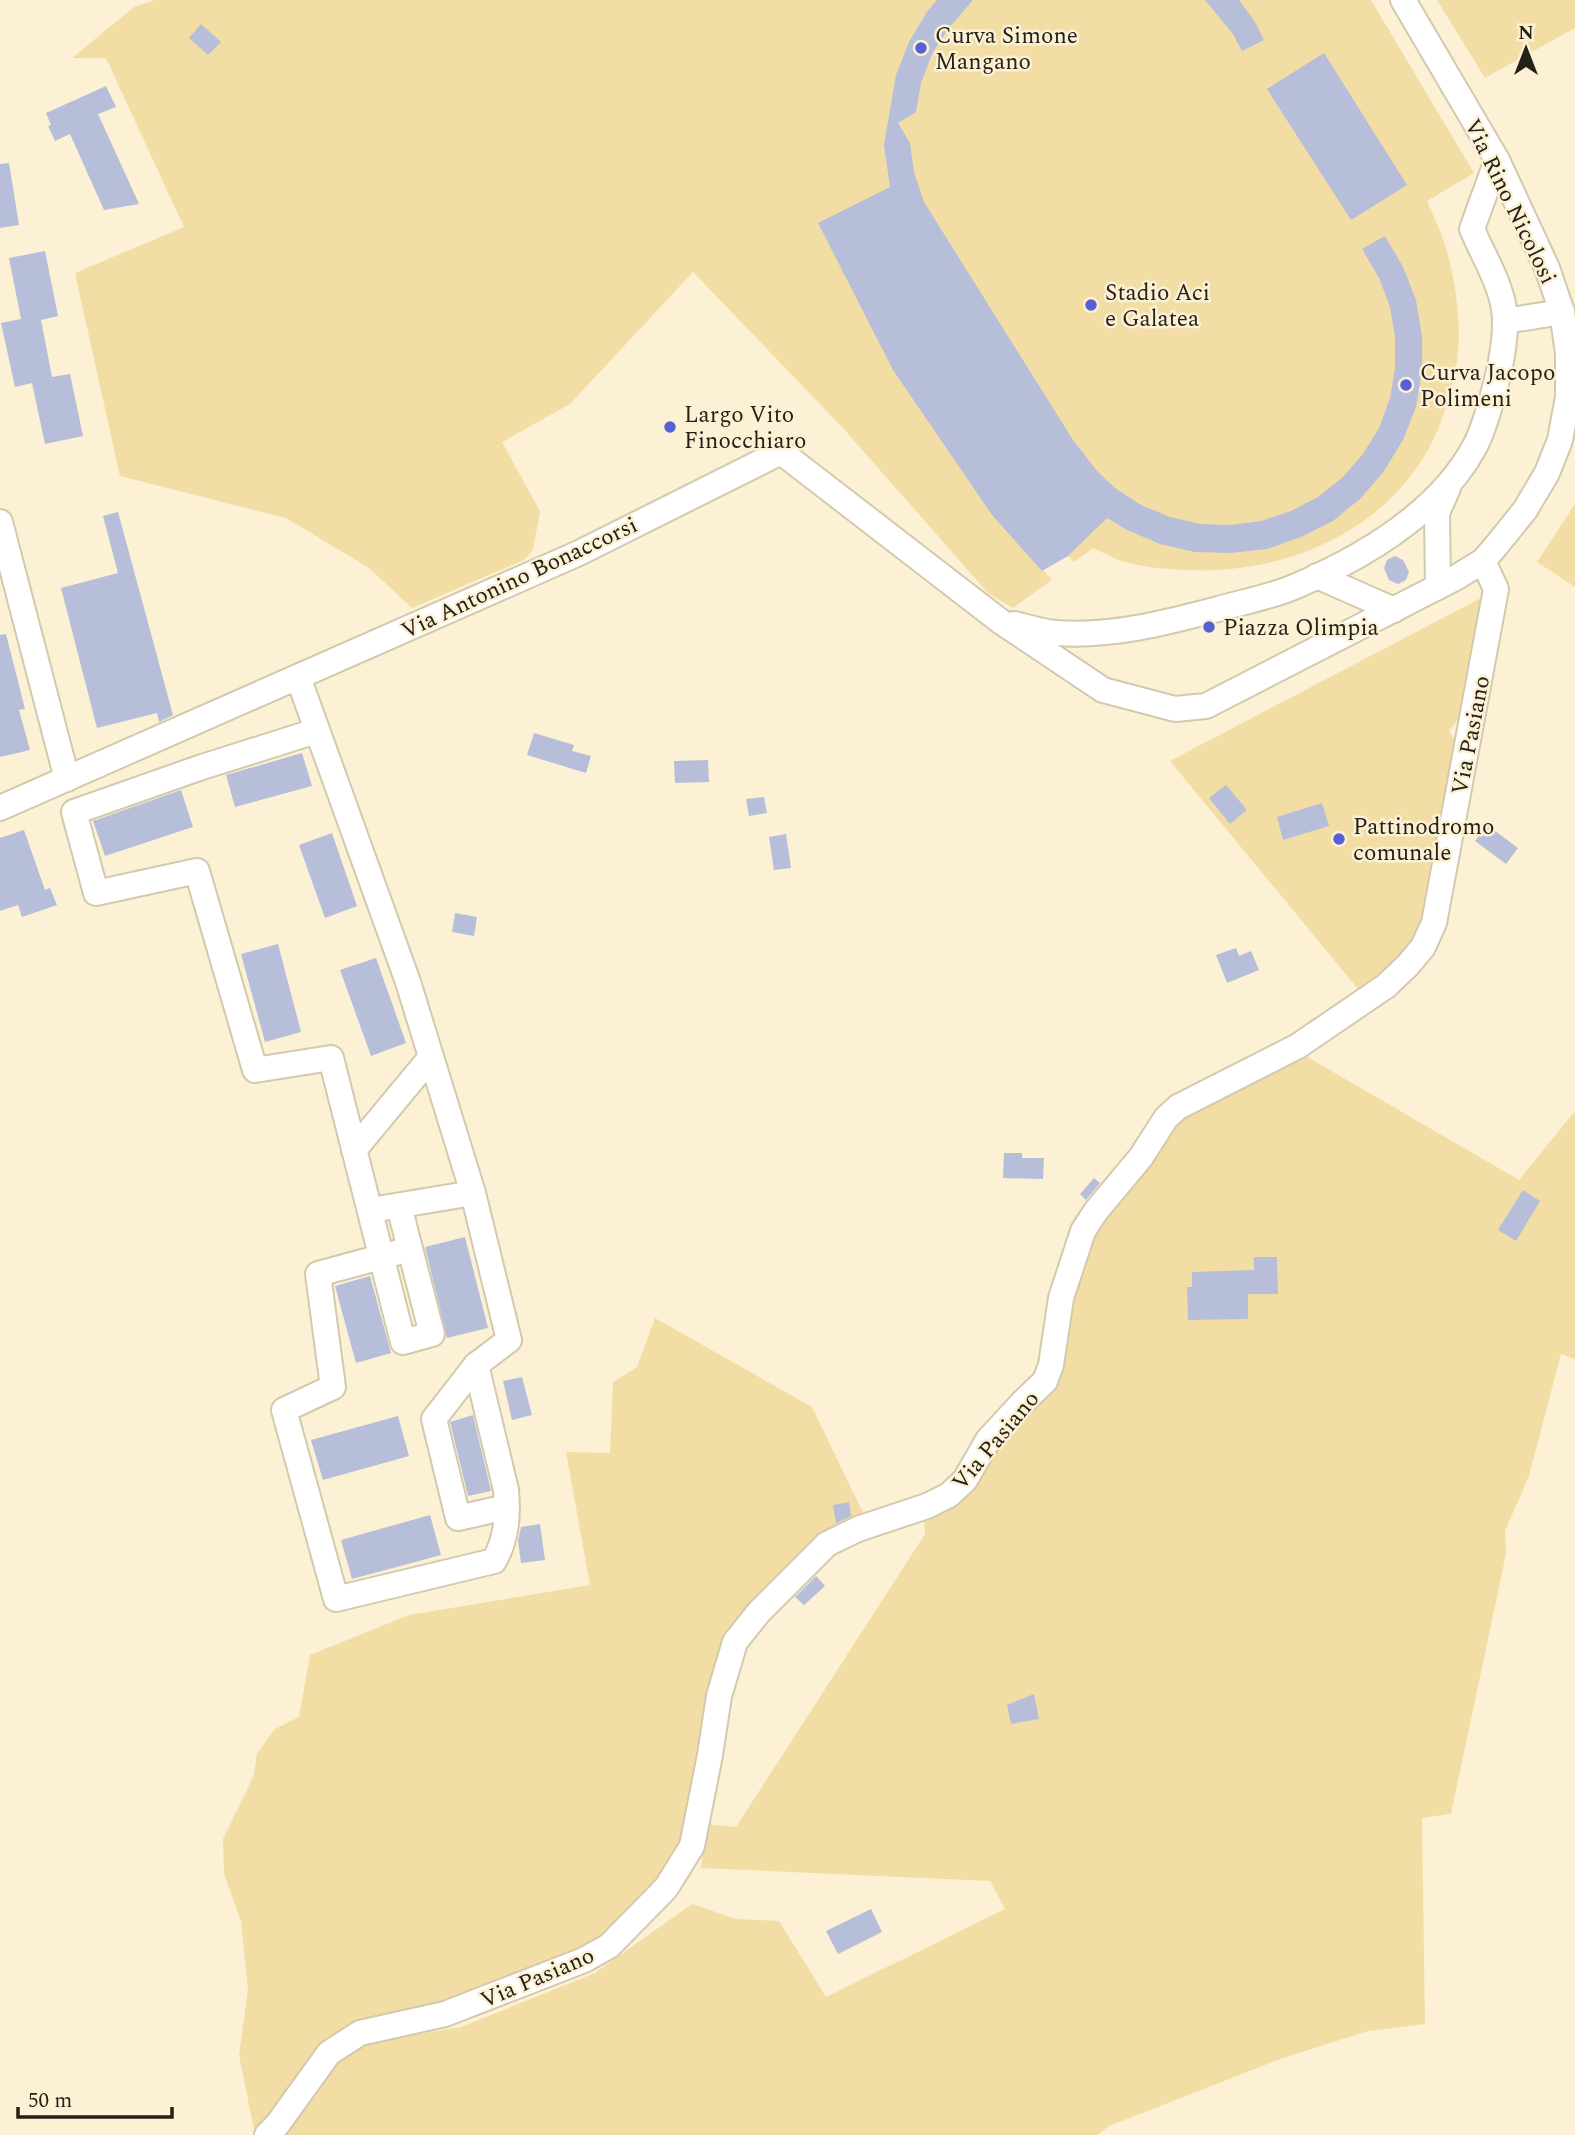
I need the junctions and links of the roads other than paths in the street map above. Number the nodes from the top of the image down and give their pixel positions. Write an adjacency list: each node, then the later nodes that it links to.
1 (1403, 0): 2 (street, Via Rino Nicolosi)
2 (1497, 160): 3 (street, Via Rino Nicolosi); 4 (street)
3 (1562, 312): 4 (street); 7 (street, Via Rino Nicolosi)
4 (1506, 321): 5 (street)
5 (1452, 478): 8 (street); 9 (street)
6 (0, 522): 14 (street)
7 (1483, 561): 9 (street); 25 (street, Via Pasiano)
8 (1317, 576): 10 (street); 11 (street)
9 (1437, 587): 10 (street)
10 (1394, 610): 11 (street)
11 (1000, 621): 12 (street, Via Antonino Bonaccorsi)
12 (298, 677): 13 (street); 14 (street, Via Antonino Bonaccorsi)
13 (316, 732): 16 (street); 17 (street)
14 (67, 779): 15 (street, Via Antonino Bonaccorsi)
15 (0, 808)
16 (431, 1057): 17 (street); 18 (street)
17 (354, 1150): 20 (street)
18 (473, 1193): 19 (street); 23 (street)
19 (399, 1206): 20 (street); 21 (street)
20 (368, 1211): 22 (street)
21 (410, 1249): 22 (street); 22 (street)
22 (381, 1256): 24 (street)
23 (476, 1365): 24 (street); 24 (street)
24 (508, 1507)
25 (267, 2135)

